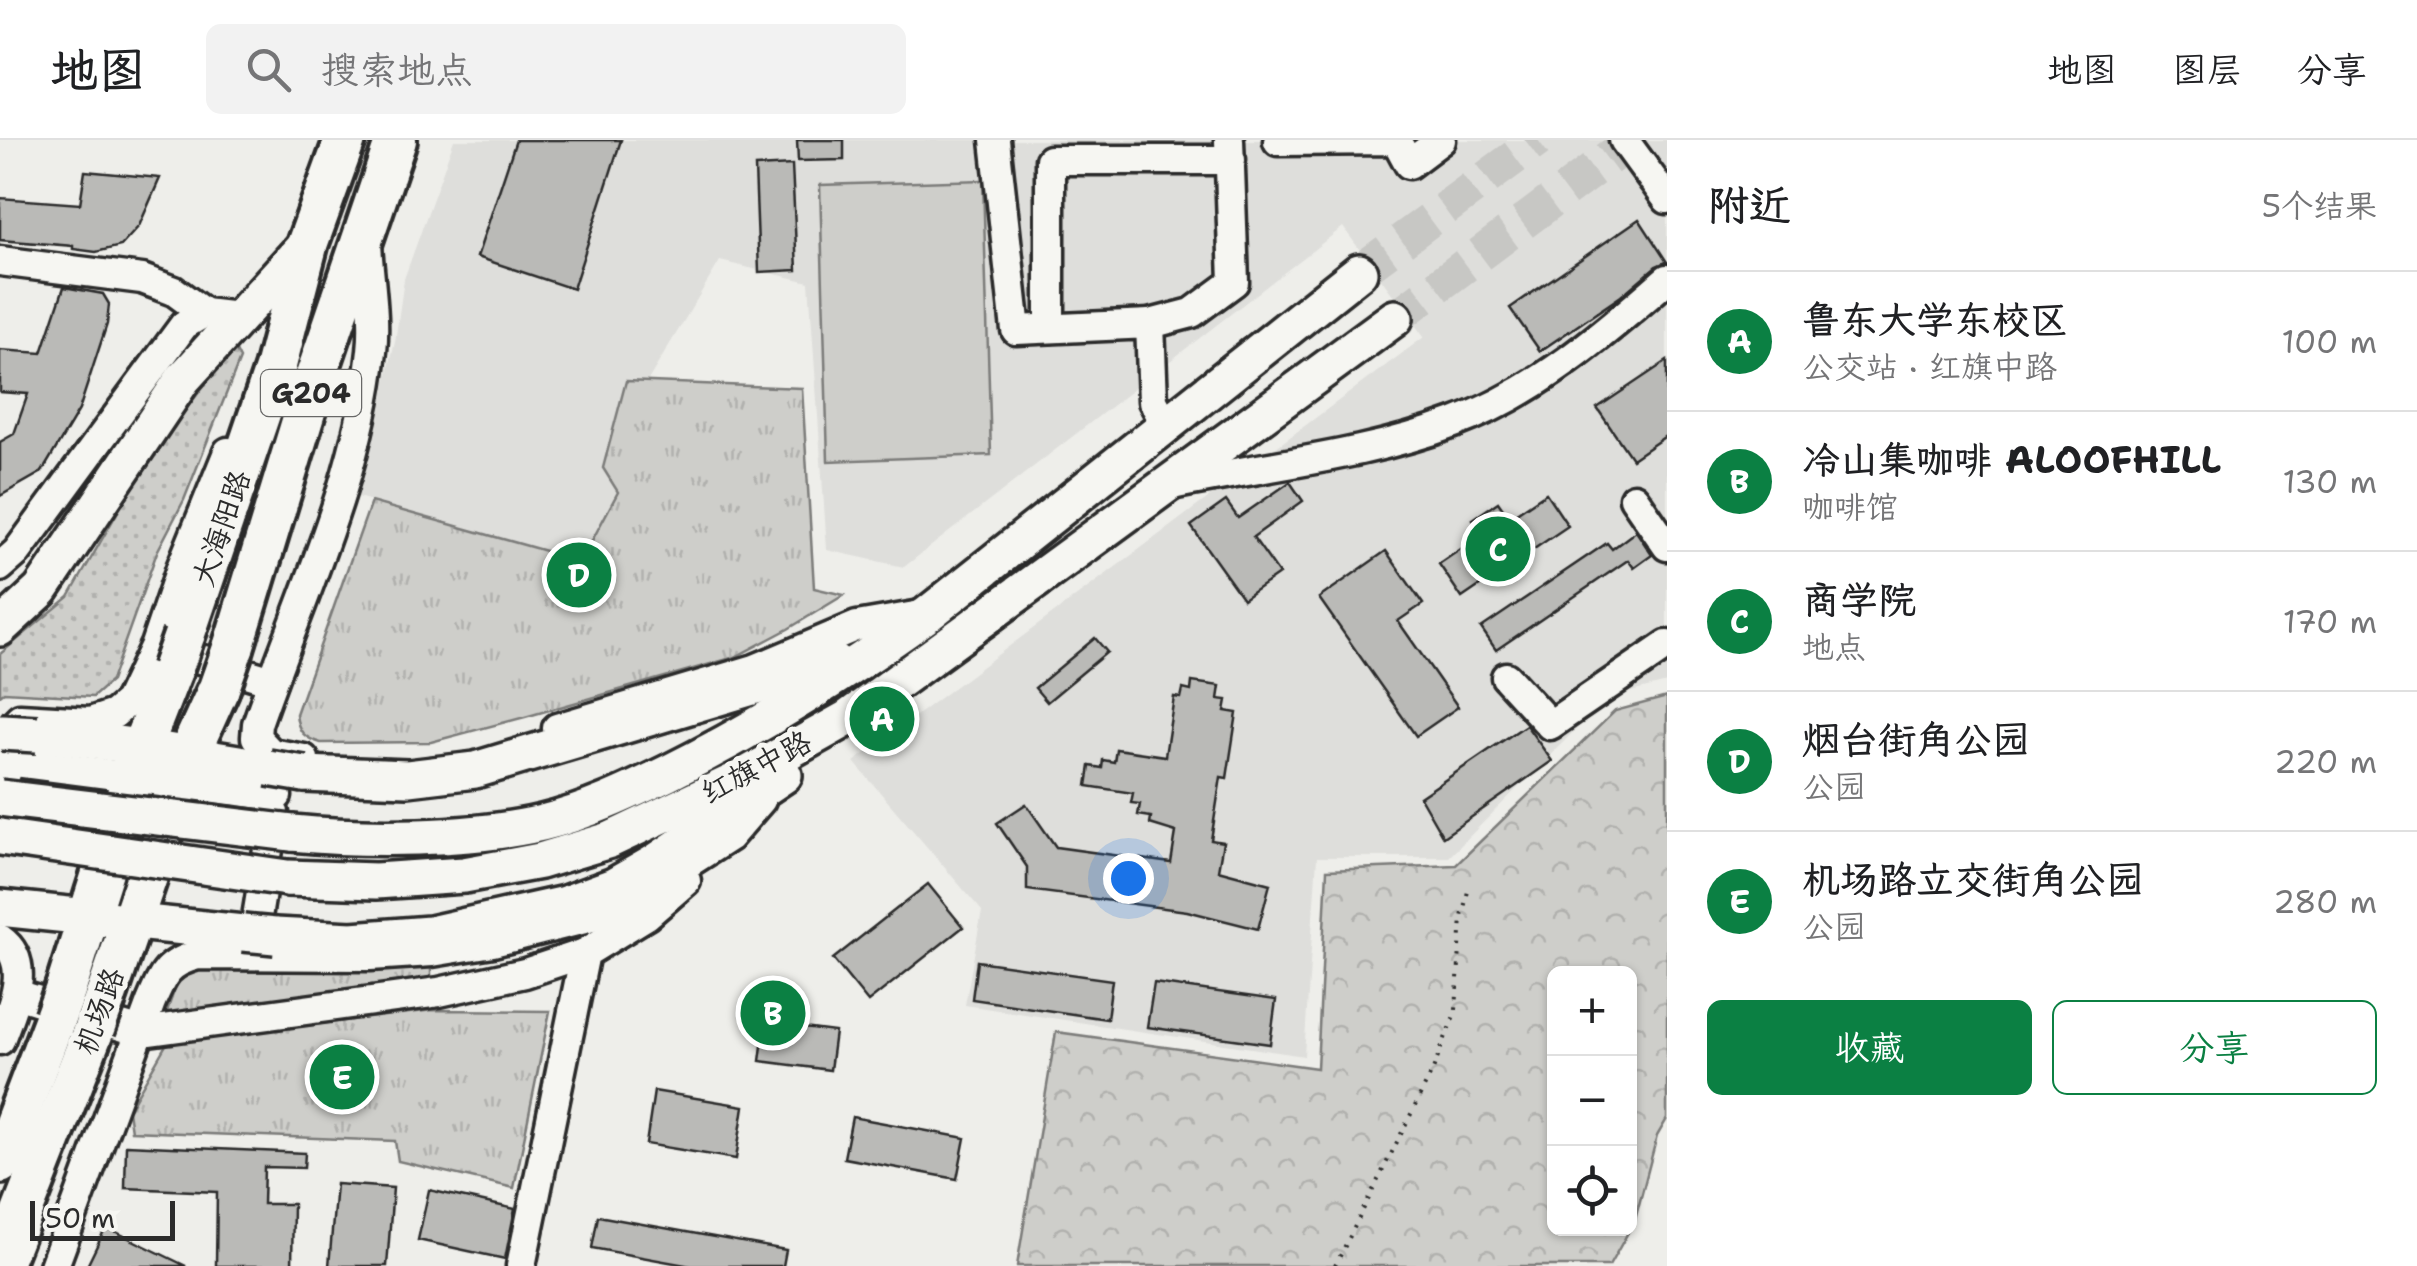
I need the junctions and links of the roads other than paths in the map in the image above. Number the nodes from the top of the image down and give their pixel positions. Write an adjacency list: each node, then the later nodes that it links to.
1 (346, 140): 10 (highway, 大海阳路 / G204)
2 (396, 140): 9 (highway, 大海阳路 / G204)
3 (995, 140): 17 (lane)
4 (1441, 140): 6 (lane)
5 (1624, 140): 8 (lane)
6 (1278, 141)
7 (1230, 150): 16 (lane); 17 (lane)
8 (1667, 199)
9 (366, 226): 29 (lane); 33 (highway, 大海阳路 / G204, bridge)
10 (296, 256): 14 (main road); 27 (highway, 大海阳路 / G204)
11 (0, 262): 14 (lane)
12 (1359, 272): 18 (main road, 红旗中路)
13 (1667, 279): 19 (lane)
14 (221, 315): 22 (lane); 24 (main road)
15 (1394, 318): 19 (main road, 红旗中路)
16 (1150, 324): 17 (lane); 18 (lane)
17 (1050, 328)
18 (1166, 425): 23 (main road, 红旗中路)
19 (1166, 486): 30 (main road, 红旗中路)
20 (1634, 498): 21 (lane)
21 (1667, 546)
22 (0, 567)
23 (928, 614): 26 (main road, 红旗中路); 34 (lane)
24 (0, 628)
25 (1667, 644): 28 (lane)
26 (880, 649): 34 (main road); 38 (main road, 红旗中路)
27 (170, 651): 29 (lane); 31 (lane); 32 (highway, 大海阳路 / G204)
28 (1506, 677)
29 (272, 680): 34 (lane)
30 (848, 718): 35 (main road); 38 (main road, 红旗中路)
31 (3, 746): 32 (main road, bridge); 34 (lane); 36 (lane)
32 (142, 746): 33 (main road); 41 (highway, 大海阳路 / G204)
33 (189, 754): 34 (main road); 43 (highway, 机场路 / G204)
34 (283, 774): 44 (lane)
35 (779, 779): 40 (lane); 44 (main road)
36 (0, 789)
37 (0, 798): 38 (main road, 红旗中路, bridge)
38 (604, 824): 39 (main road, 红旗中路, bridge)
39 (0, 837)
40 (702, 854): 44 (lane); 45 (lane)
41 (91, 915): 42 (main road); 43 (main road); 49 (highway, 机场路 / G204)
42 (2, 918): 46 (lane)
43 (131, 923): 44 (main road); 50 (highway, 机场路 / G204)
44 (256, 941): 47 (lane)
45 (584, 953): 47 (lane); 52 (lane)
46 (16, 994): 47 (lane); 48 (lane)
47 (141, 1032): 51 (lane)
48 (0, 1040)
49 (0, 1163)
50 (2, 1266)
51 (54, 1266)
52 (521, 1266)

